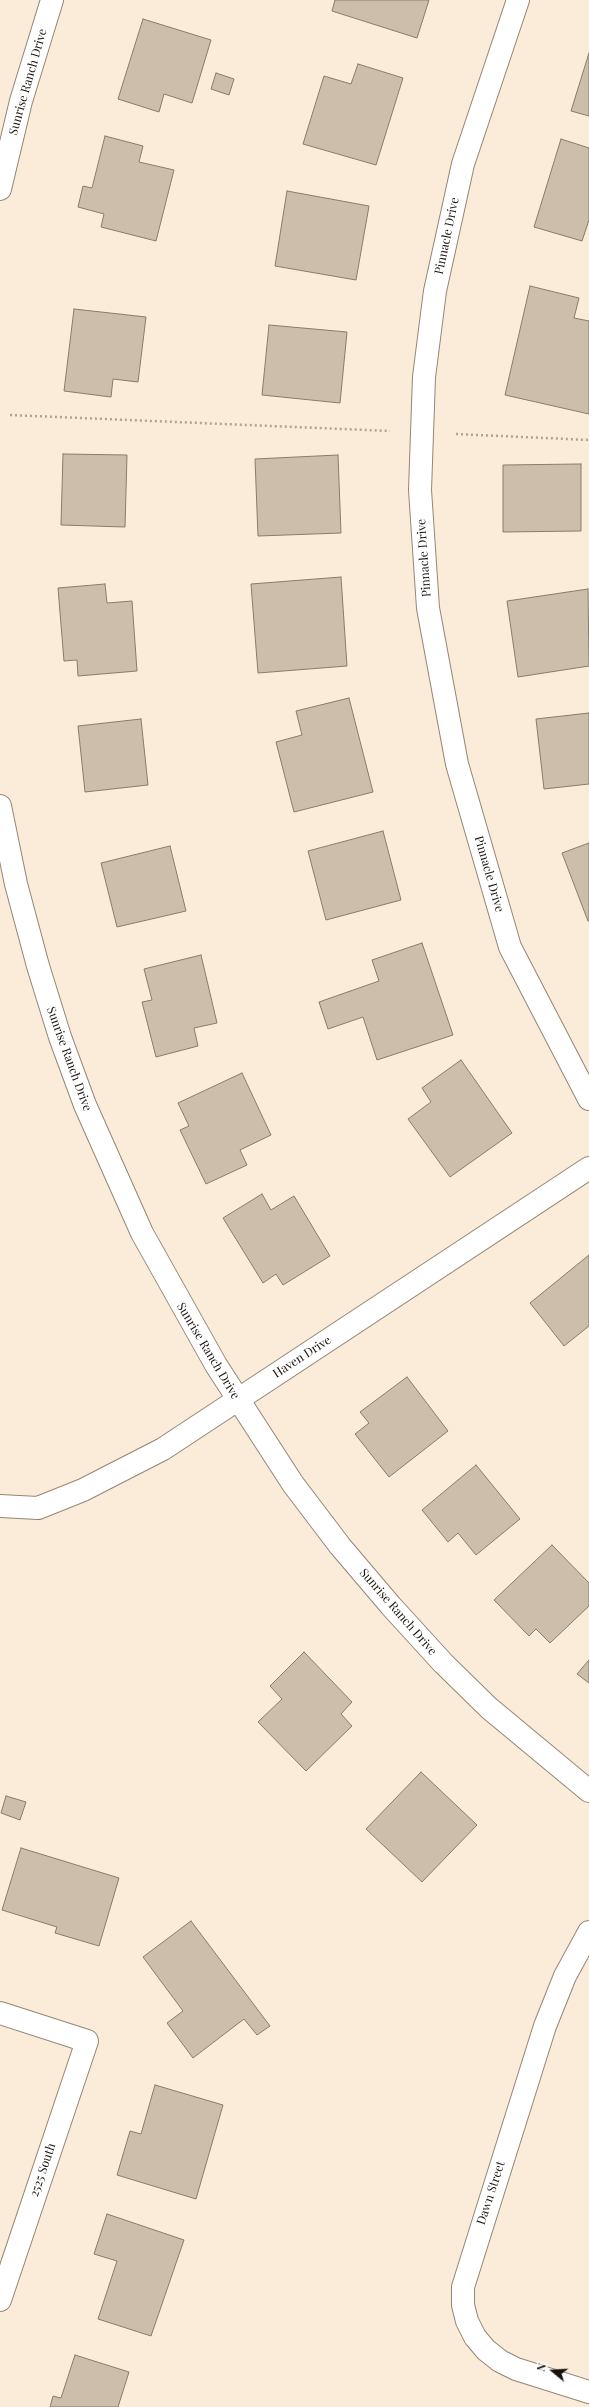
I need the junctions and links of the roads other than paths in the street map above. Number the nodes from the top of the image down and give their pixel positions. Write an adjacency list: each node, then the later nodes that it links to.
1 (52, 0): 3 (street, Sunrise Ranch Drive)
2 (518, 0): 6 (street, Pinnacle Drive)
3 (0, 189)
4 (0, 806): 5 (street, Sunrise Ranch Drive)
5 (5, 861): 8 (street, Sunrise Ranch Drive)
6 (589, 1099)
7 (589, 1168): 8 (street, Haven Drive)
8 (237, 1399): 9 (street, Haven Drive); 10 (street, Sunrise Ranch Drive)
9 (0, 1506)
10 (589, 1791)
11 (589, 1932): 14 (street, Dawn Street)
12 (0, 2013): 13 (street, 2525 South)
13 (0, 2300)
14 (589, 2392)

